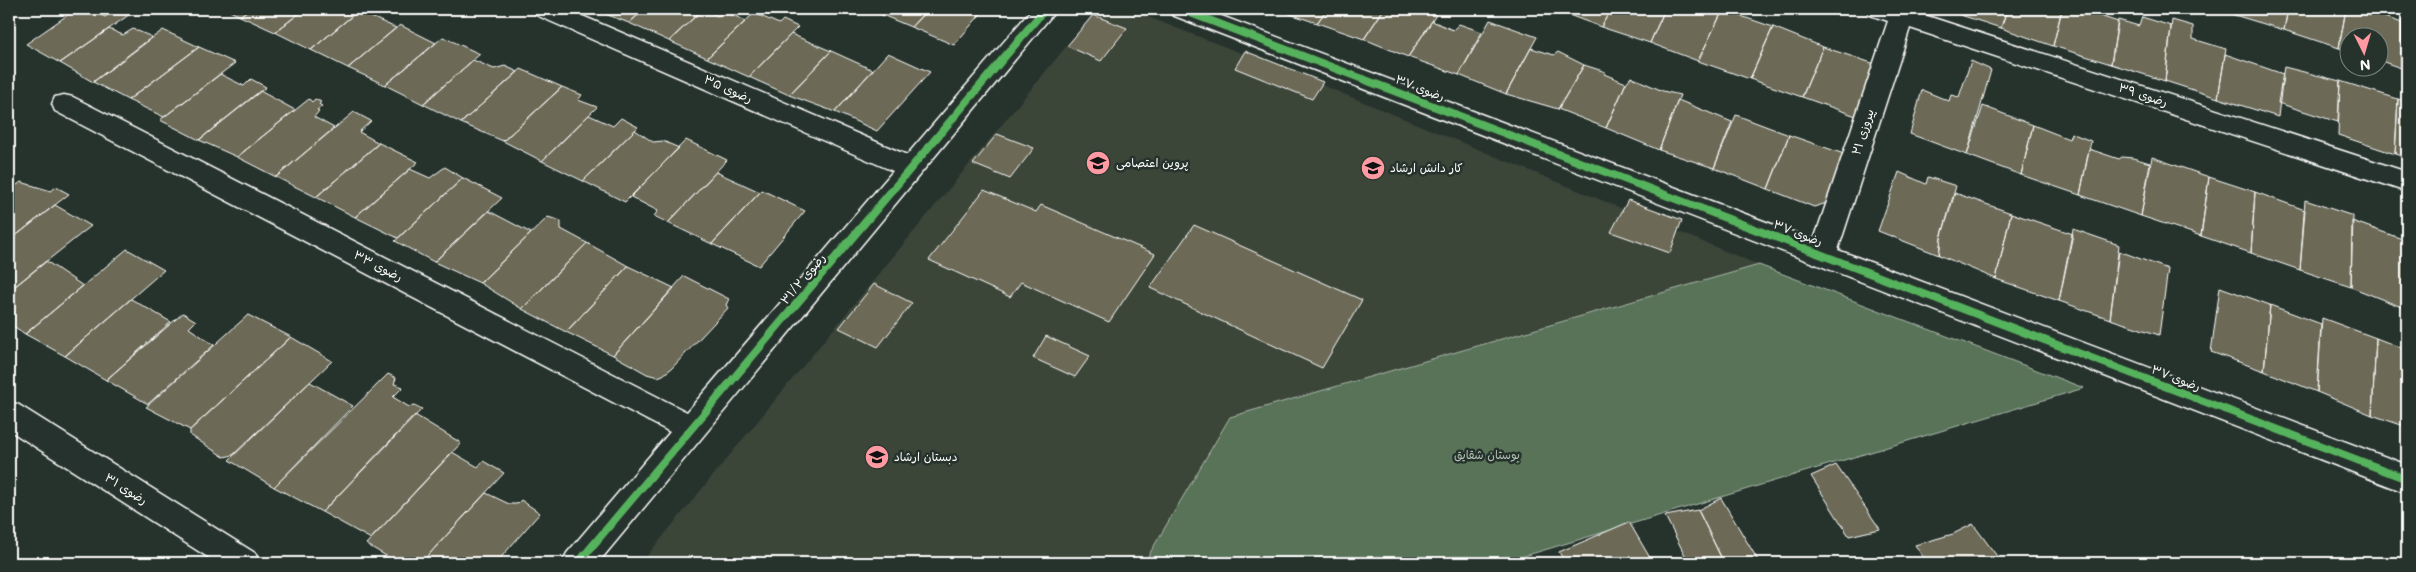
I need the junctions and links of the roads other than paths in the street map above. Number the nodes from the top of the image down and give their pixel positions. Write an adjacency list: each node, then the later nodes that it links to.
1 (544, 9): 6 (street, رضوی ۳۵)
2 (1045, 9): 6 (street, رضوی ۳۱/۲)
3 (1180, 9): 8 (street, رضوی ۳۷)
4 (1894, 11): 7 (street, رضوی ۳۹); 8 (street, پیروزی ۲۱)
5 (64, 104): 10 (street, رضوی ۳۳)
6 (911, 168): 10 (street, رضوی ۳۱/۲)
7 (2407, 182)
8 (1823, 255): 11 (street, رضوی ۳۷)
9 (12, 422): 12 (street, رضوی ۳۱)
10 (692, 429): 13 (street, رضوی ۳۱/۲)
11 (2407, 479)
12 (244, 563)
13 (578, 563)

